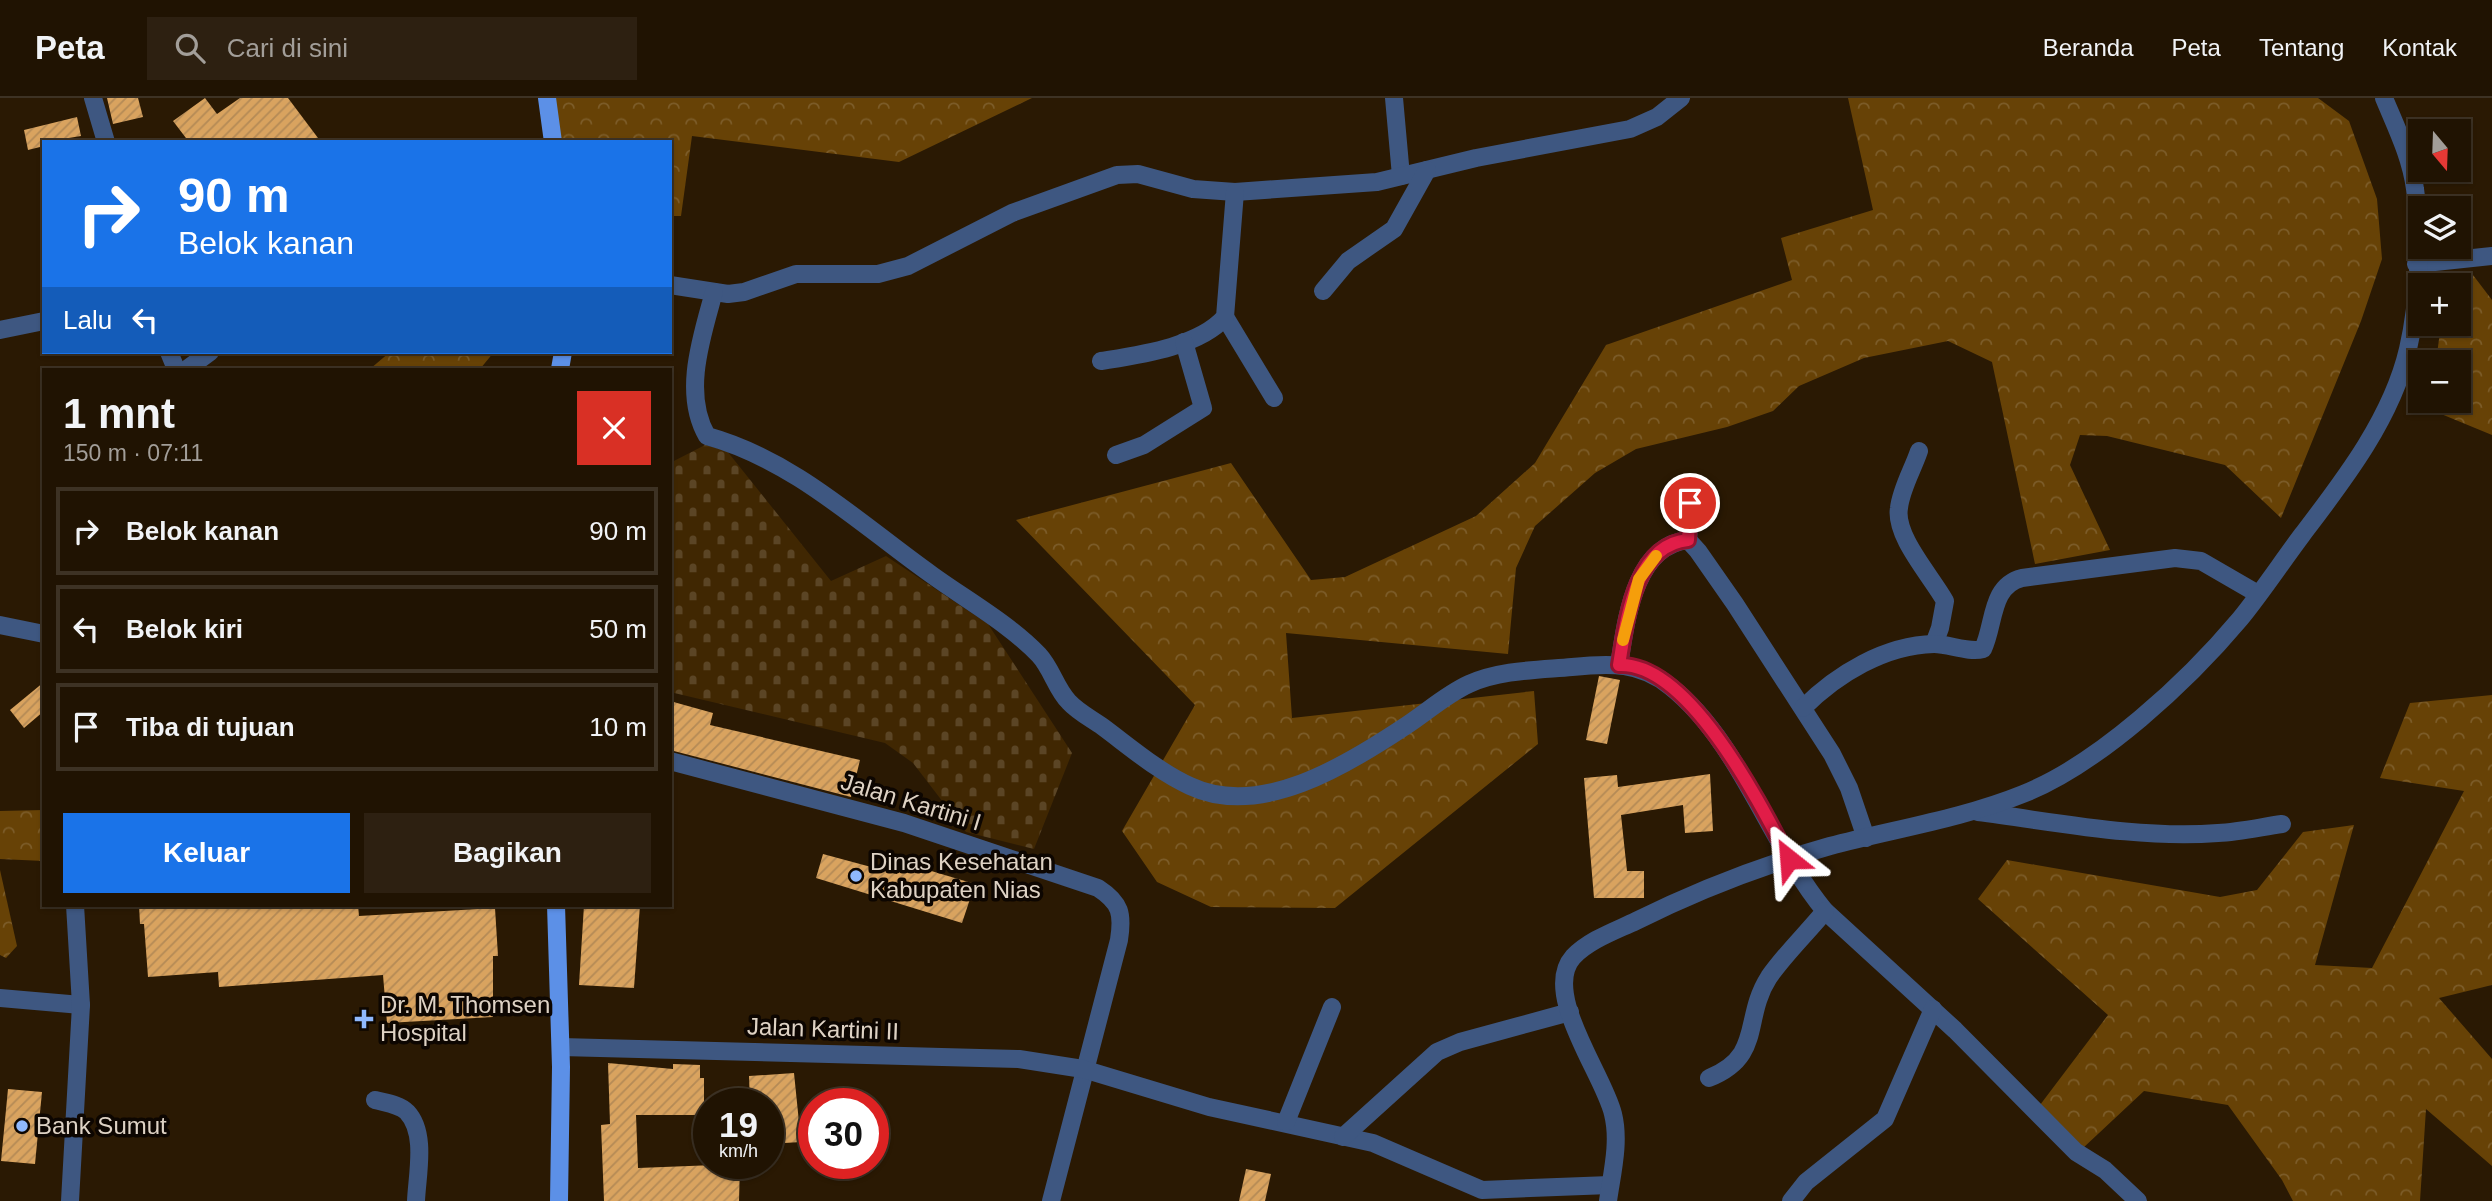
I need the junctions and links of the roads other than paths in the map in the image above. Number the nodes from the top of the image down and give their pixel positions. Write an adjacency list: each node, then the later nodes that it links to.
1 (93, 98): 6 (street)
2 (547, 98): 7 (main road)
3 (1394, 98): 9 (street)
4 (1681, 98): 8 (street)
5 (2384, 98): 12 (street)
6 (105, 140)
7 (553, 140)
8 (1427, 170): 9 (street); 14 (street)
9 (1401, 177): 10 (street)
10 (1235, 192): 15 (street); 16 (street)
11 (2492, 256): 12 (street)
12 (2416, 264): 28 (street)
13 (672, 285): 15 (street)
14 (1323, 291)
15 (714, 292): 32 (street)
16 (1225, 317): 19 (street); 23 (street)
17 (42, 321): 18 (street)
18 (0, 330)
19 (1184, 342): 21 (street); 25 (street)
20 (207, 354): 22 (street)
21 (1101, 361)
22 (188, 368)
23 (1274, 398)
24 (1919, 451): 31 (street)
25 (1116, 455)
26 (1692, 484): 27 (street)
27 (1688, 540): 32 (street); 33 (street)
28 (2258, 594): 31 (street); 35 (street)
29 (0, 625): 30 (street)
30 (42, 632)
31 (1934, 644): 33 (street)
32 (1619, 665): 38 (street)
33 (1803, 708): 37 (street)
34 (672, 762): 48 (street, Jalan Kartini I)
35 (1971, 811): 36 (street); 37 (street)
36 (2281, 824)
37 (1866, 838): 38 (street)
38 (1789, 859): 41 (street); 46 (street)
39 (75, 907): 43 (street)
40 (556, 907): 47 (main road)
41 (1825, 911): 45 (street); 49 (street)
42 (0, 998): 43 (street)
43 (81, 1005): 54 (street)
44 (1332, 1007): 51 (street)
45 (1933, 1009): 58 (street); 59 (street)
46 (1570, 1012): 52 (street); 53 (street)
47 (561, 1047): 48 (street, Jalan Kartini II); 56 (main road)
48 (1083, 1069): 51 (street, Jalan Kartini II); 57 (street, Jalan Kartini I)
49 (1709, 1078)
50 (375, 1100): 55 (street)
51 (1286, 1122): 52 (street, Jalan Kartini II)
52 (1343, 1137): 53 (street, Jalan Kartini II)
53 (1609, 1193)
54 (70, 1201)
55 (416, 1201)
56 (559, 1201)
57 (1051, 1201)
58 (1791, 1201)
59 (2138, 1201)

